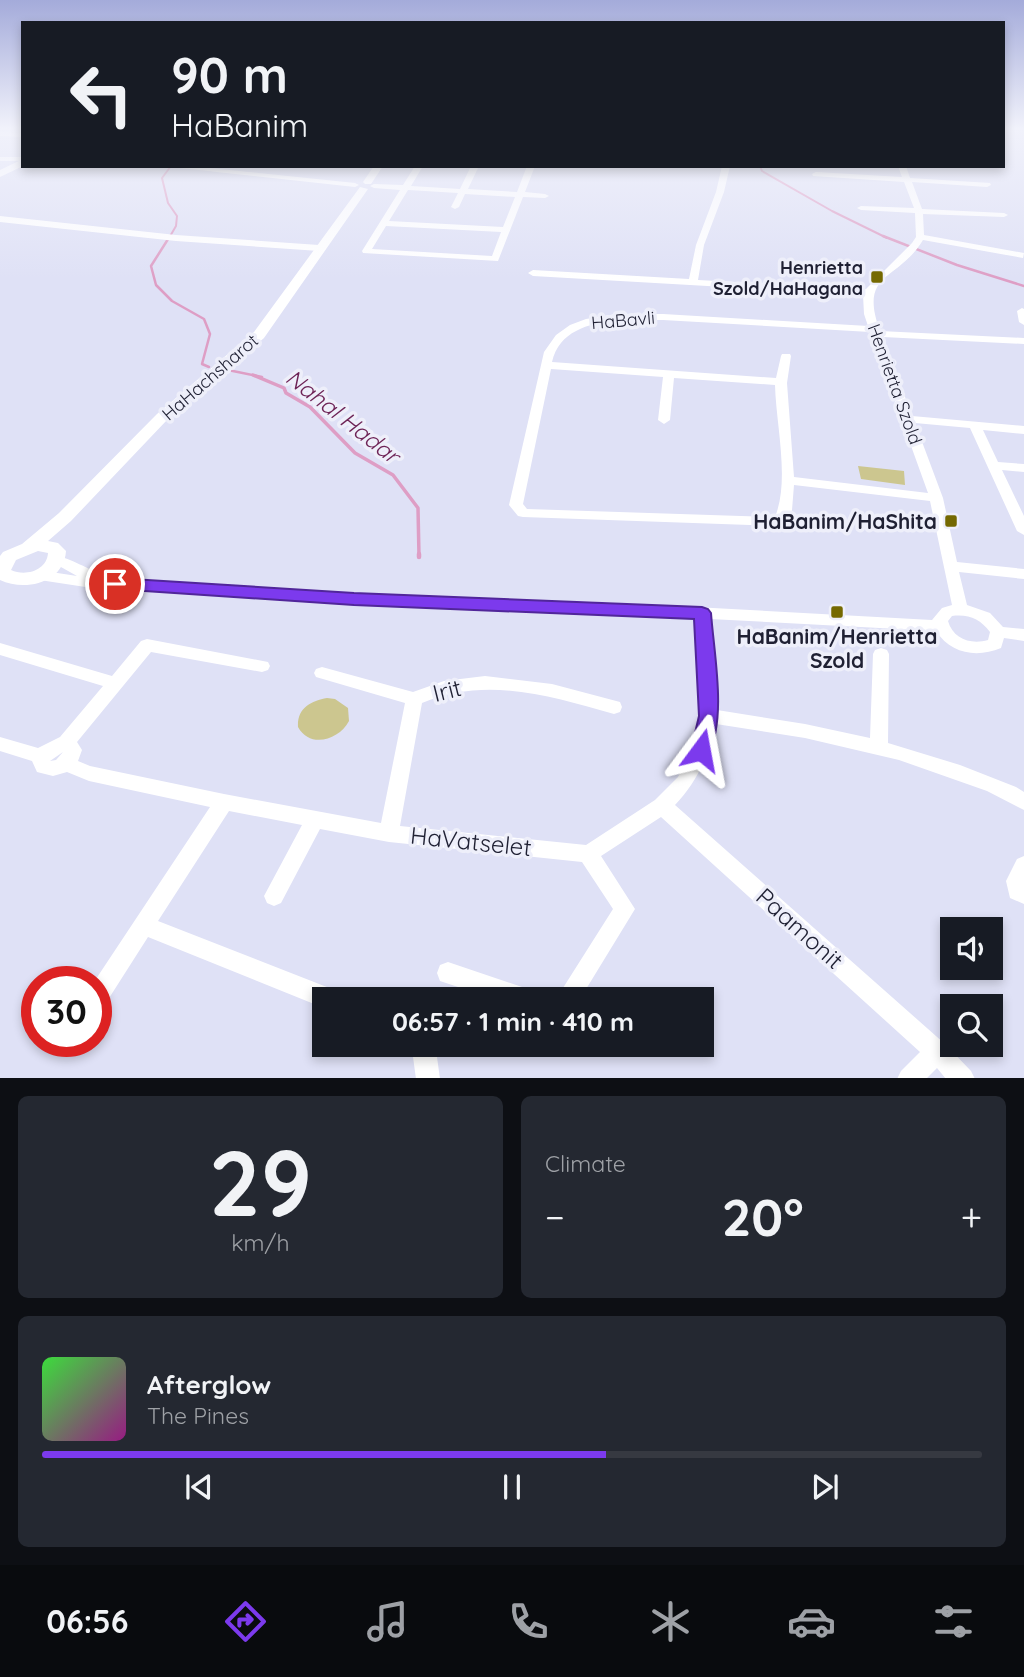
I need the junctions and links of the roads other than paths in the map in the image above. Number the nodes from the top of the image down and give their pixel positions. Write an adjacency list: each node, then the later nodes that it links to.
1 (286, 178): 10 (street)
2 (370, 178): 10 (street, HaHachsharot)
3 (411, 178): 11 (street)
4 (469, 178): 12 (street)
5 (526, 178): 13 (street)
6 (723, 178): 26 (street)
7 (882, 178): 8 (street)
8 (908, 180): 9 (street); 17 (street)
9 (987, 185)
10 (365, 186): 11 (street); 23 (street, HaHachsharot)
11 (404, 189): 12 (street); 20 (street)
12 (463, 192): 13 (street); 15 (street)
13 (520, 194): 14 (street); 21 (street)
14 (545, 196)
15 (455, 207)
16 (861, 208): 17 (street)
17 (919, 211): 18 (street); 22 (street)
18 (1004, 215)
19 (0, 219): 23 (street)
20 (383, 223): 21 (street); 21 (street)
21 (506, 230)
22 (920, 237): 24 (street); 27 (street)
23 (319, 248): 42 (street, HaHachsharot)
24 (1023, 255)
25 (533, 273): 26 (street)
26 (694, 283): 27 (street)
27 (869, 292): 28 (street, Henrietta Szold)
28 (876, 331): 29 (street, HaBavli); 31 (street, HaBavli); 34 (street, Henrietta Szold)
29 (1024, 341)
30 (786, 356): 33 (street)
31 (545, 365): 32 (street); 40 (street, HaBavli)
32 (668, 374): 33 (street); 35 (street)
33 (781, 382): 40 (street)
34 (908, 419): 36 (street); 41 (street, Henrietta Szold)
35 (664, 420)
36 (975, 426): 37 (street); 38 (street)
37 (1024, 430)
38 (994, 466): 39 (street); 43 (street)
39 (1024, 468)
40 (787, 480): 41 (street)
41 (936, 498): 47 (street, Henrietta Szold)
42 (65, 517): 44 (street, HaHachsharot); 45 (street, HaHachsharot)
43 (1024, 531)
44 (30, 546): 45 (street); 46 (street, HaHachsharot)
45 (55, 553): 49 (street); 50 (street)
46 (2, 566): 49 (street)
47 (951, 566): 48 (street); 51 (street, Henrietta Szold)
48 (1024, 574)
49 (38, 576): 50 (street)
50 (115, 584): 52 (street)
51 (960, 609): 53 (street); 54 (street)
52 (702, 613): 53 (street); 63 (street)
53 (941, 626): 54 (street)
54 (998, 632): 55 (street)
55 (1024, 635)
56 (0, 649): 60 (street)
57 (881, 654): 66 (street)
58 (262, 666): 60 (street)
59 (322, 673): 61 (street)
60 (114, 683): 65 (street)
61 (414, 699): 62 (street, Irit); 73 (street, Irit)
62 (614, 707)
63 (709, 716): 66 (street); 71 (street)
64 (0, 744): 67 (street)
65 (65, 744): 67 (street); 68 (street)
66 (879, 746): 69 (street)
67 (41, 756): 68 (street)
68 (66, 764): 70 (street, HaVatselet)
69 (1019, 797)
70 (224, 802): 72 (street, HaVatselet); 78 (street)
71 (662, 806): 74 (street); 84 (street, Paamonit)
72 (315, 820): 73 (street, HaVatselet); 77 (street)
73 (388, 833): 74 (street, HaVatselet)
74 (587, 854): 82 (street)
75 (1024, 864): 76 (street)
76 (1024, 894)
77 (274, 896)
78 (145, 926): 80 (street); 83 (street)
79 (448, 973): 81 (street)
80 (112, 974)
81 (490, 987)
82 (575, 987)
83 (312, 992)
84 (937, 1052): 87 (street); 88 (street, Paamonit)
85 (425, 1057): 86 (street)
86 (428, 1078)
87 (910, 1078)
88 (963, 1078)

